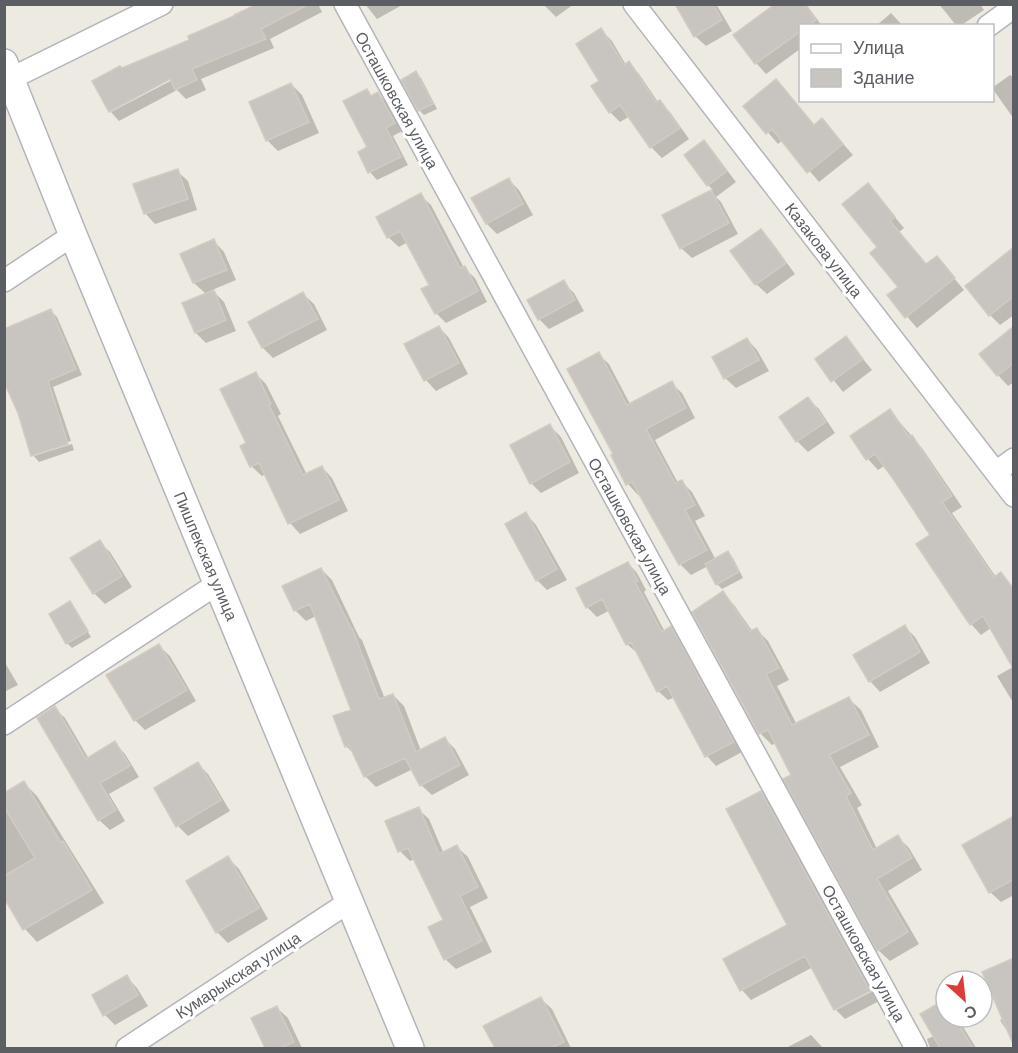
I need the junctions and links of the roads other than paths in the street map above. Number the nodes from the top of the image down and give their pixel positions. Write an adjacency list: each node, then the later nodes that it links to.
1 (162, 4): 6 (street)
2 (345, 4): 17 (street, Осташковская улица)
3 (634, 4): 10 (street, Казакова улица)
4 (1014, 7): 5 (street)
5 (991, 24)
6 (7, 71): 7 (street, Пишпекская улица)
7 (73, 235): 8 (street); 12 (street, Пишпекская улица)
8 (4, 281)
9 (1014, 459): 10 (street)
10 (996, 472): 11 (street, Казакова улица)
11 (1014, 496)
12 (217, 584): 13 (street); 14 (street, Пишпекская улица)
13 (4, 724)
14 (349, 902): 15 (street, Кумарыкская улица); 16 (street, Пишпекская улица)
15 (127, 1048)
16 (410, 1048)
17 (916, 1048)

